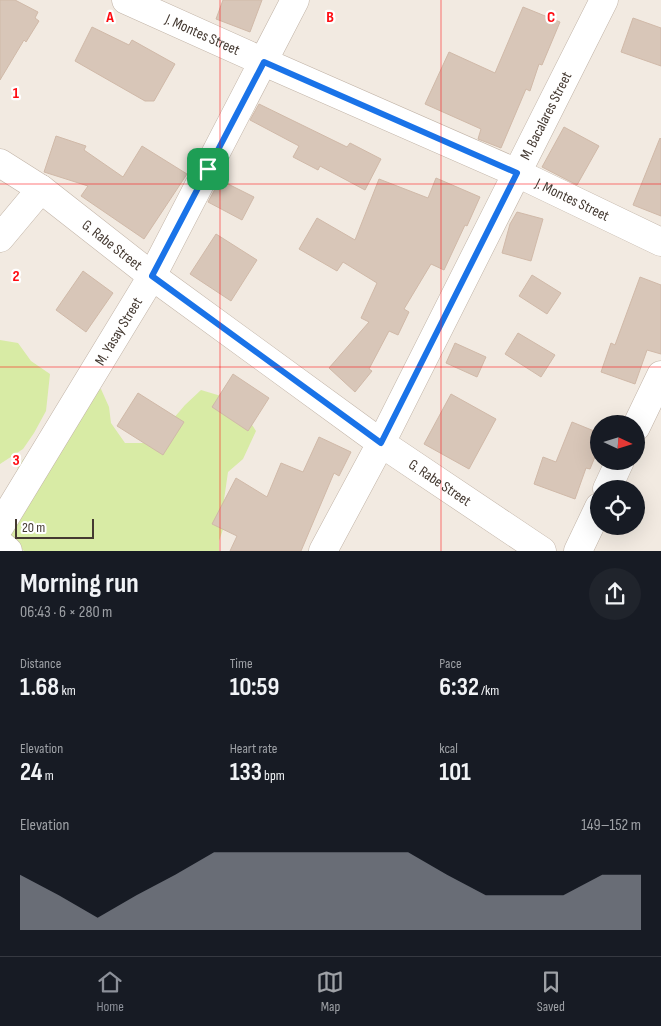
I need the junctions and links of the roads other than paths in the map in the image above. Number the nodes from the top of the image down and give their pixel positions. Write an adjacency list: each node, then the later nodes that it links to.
1 (126, 0): 4 (street, J. Montes Street)
2 (295, 0): 4 (street, M. Yasay Street)
3 (604, 0): 6 (street, M. Bacalares Street)
4 (264, 62): 6 (street, J. Montes Street); 10 (street, M. Yasay Street)
5 (0, 163): 7 (street, G. Rabe Street)
6 (517, 173): 9 (street, J. Montes Street); 13 (street, M. Bacalares Street)
7 (41, 190): 8 (street); 10 (street, G. Rabe Street)
8 (0, 238)
9 (661, 242)
10 (152, 276): 13 (street, G. Rabe Street); 14 (street, M. Yasay Street)
11 (661, 375): 12 (street)
12 (642, 415)
13 (381, 443): 18 (street, M. Bacalares Street); 19 (street, G. Rabe Street)
14 (0, 526)
15 (590, 526): 20 (street)
16 (0, 544): 17 (street)
17 (8, 551)
18 (323, 551)
19 (542, 551)
20 (578, 551)

